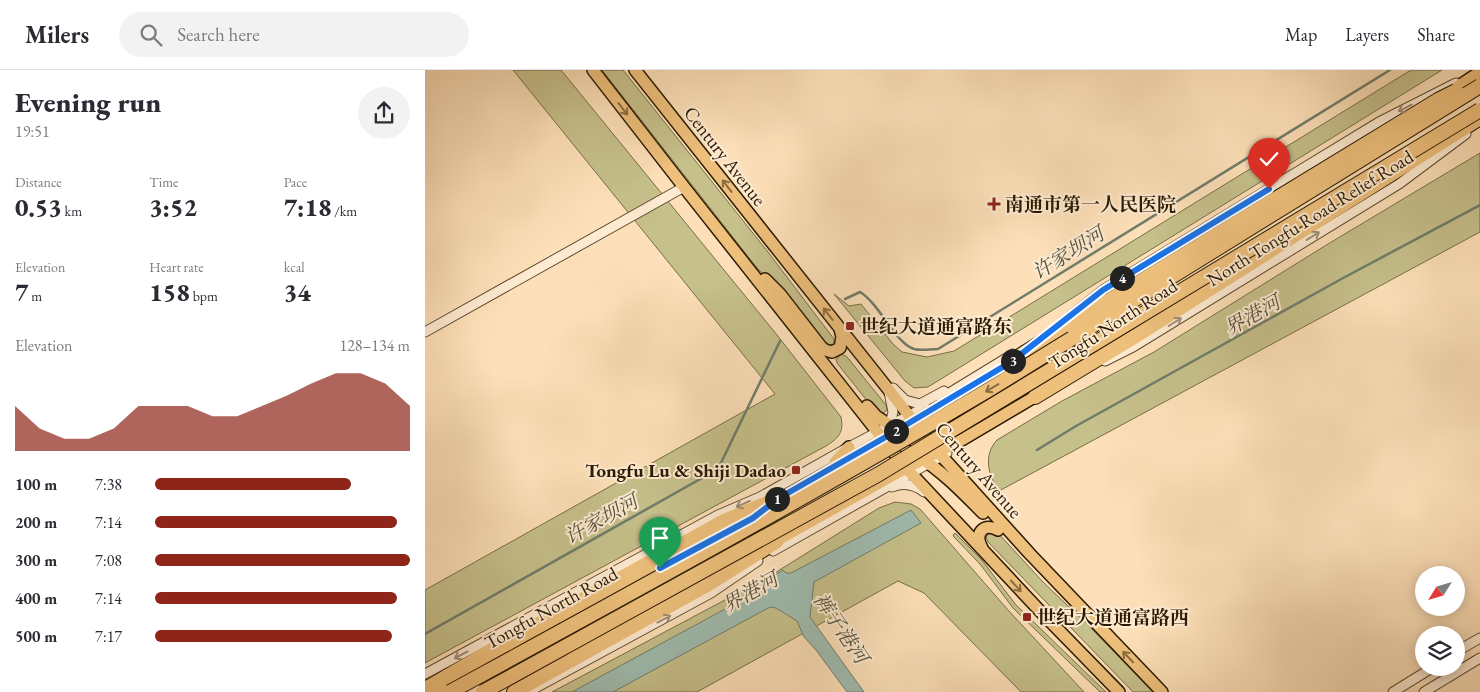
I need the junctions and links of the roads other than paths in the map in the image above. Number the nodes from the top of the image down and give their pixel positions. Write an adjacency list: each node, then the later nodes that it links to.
1 (593, 70): 9 (main road, one-way to 9)
2 (635, 70): 13 (main road, Century Avenue, one-way to 2)
3 (1480, 71): 11 (street, one-way to 11); 15 (main road, Tongfu North Road)
4 (1480, 80): 11 (highway, bridge)
5 (1480, 86): 47 (highway, one-way to 47, bridge)
6 (1480, 110): 48 (highway, bridge)
7 (1480, 117): 18 (highway); 18 (main road, Tongfu North Road)
8 (1480, 123): 21 (street, North Tongfu Road Relief Road, one-way to 8)
9 (684, 187): 10 (main road); 12 (street)
10 (724, 237): 14 (main road); 23 (main road)
11 (1065, 324): 15 (highway); 16 (street)
12 (425, 332)
13 (844, 333): 14 (main road); 17 (main road, Century Avenue); 19 (street)
14 (820, 346): 22 (main road)
15 (1011, 362): 16 (street); 20 (main road, Tongfu North Road)
16 (983, 372): 19 (street); 20 (street)
17 (888, 391): 20 (main road, Century Avenue); 22 (street)
18 (1035, 397): 21 (main road, Tongfu North Road)
19 (929, 400): 20 (street)
20 (910, 419): 22 (main road, Tongfu North Road); 26 (main road, Century Avenue)
21 (991, 426): 24 (main road, Tongfu North Road); 24 (main road)
22 (893, 428): 23 (main road, Tongfu North Road); 26 (main road)
23 (881, 435): 25 (main road); 27 (main road, Tongfu North Road); 27 (street)
24 (962, 443): 26 (main road, Tongfu North Road)
25 (893, 450): 27 (main road); 28 (main road); 30 (main road)
26 (937, 451): 28 (main road, Tongfu North Road); 38 (main road, Century Avenue)
27 (861, 452): 29 (main road, Tongfu North Road); 29 (main road); 46 (street)
28 (926, 461): 30 (main road, Tongfu North Road); 34 (main road)
29 (821, 468): 32 (main road, Tongfu North Road); 42 (street, one-way to 42)
30 (909, 470): 31 (street); 33 (street); 35 (main road, Tongfu North Road); 36 (main road)
31 (889, 489): 33 (street); 37 (street)
32 (779, 498): 44 (highway); 45 (main road, Tongfu North Road)
33 (811, 528): 35 (street); 51 (street, one-way to 33)
34 (998, 530): 36 (main road); 38 (main road)
35 (777, 541): 49 (main road, Tongfu North Road); 50 (highway)
36 (984, 552): 37 (main road)
37 (998, 566): 52 (main road, one-way to 52)
38 (1093, 620): 53 (main road, Century Avenue, one-way to 38)
39 (1480, 638): 40 (street)
40 (1465, 647)
41 (1480, 658): 55 (street)
42 (425, 674)
43 (1419, 676): 54 (street)
44 (425, 689)
45 (433, 692)
46 (441, 692)
47 (450, 692)
48 (483, 692)
49 (494, 692)
50 (515, 692)
51 (528, 692)
52 (1119, 692)
53 (1163, 692)
54 (1393, 692)
55 (1424, 692)

